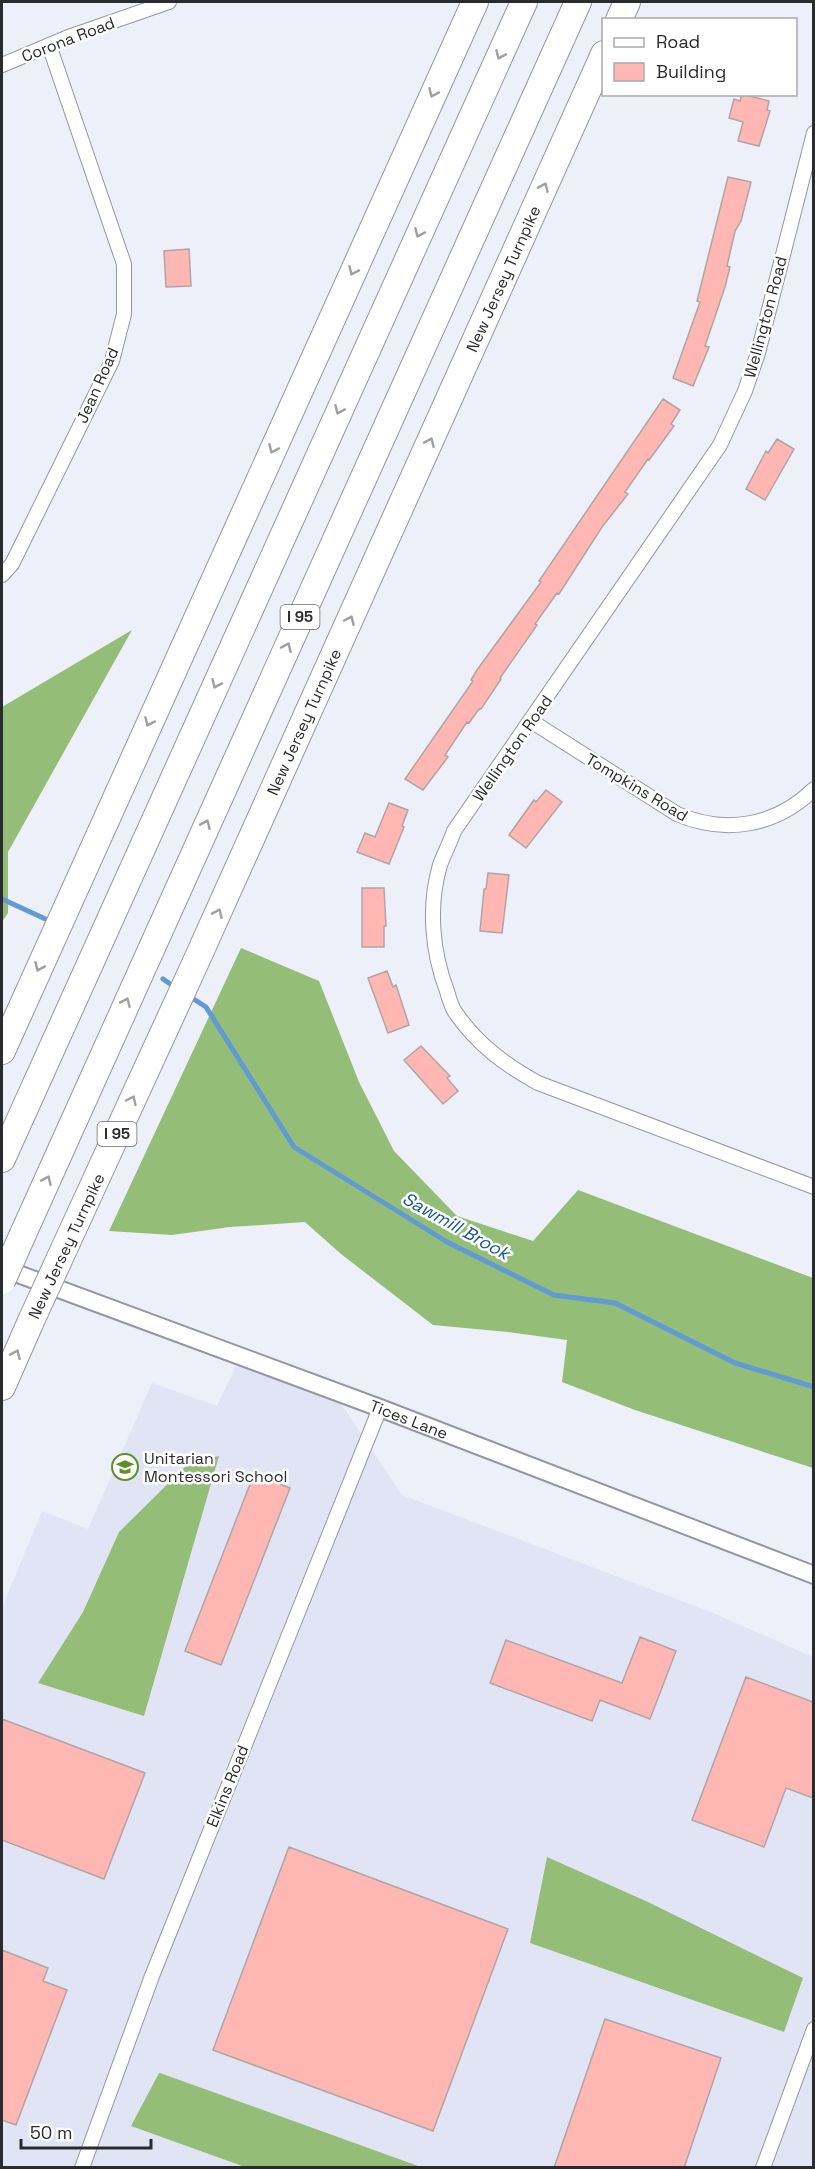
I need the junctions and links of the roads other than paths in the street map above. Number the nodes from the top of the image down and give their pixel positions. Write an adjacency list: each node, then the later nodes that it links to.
1 (169, 2): 7 (street, Corona Road)
2 (475, 2): 14 (highway, one-way to 14)
3 (524, 2): 15 (highway, one-way to 15)
4 (578, 2): 18 (highway, I 95, one-way to 4, bridge)
5 (627, 2): 6 (highway)
6 (620, 18)
7 (49, 45): 9 (street, Corona Road); 11 (street, Jean Road)
8 (602, 56): 19 (highway, New Jersey Turnpike / I 95, one-way to 8, bridge)
9 (2, 65)
10 (813, 133): 12 (street, Wellington Road)
11 (2, 575)
12 (531, 721): 13 (street, Tompkins Road); 16 (street, Wellington Road)
13 (813, 789)
14 (2, 1051)
15 (2, 1159)
16 (813, 1187)
17 (2, 1268): 20 (street, Tices Lane)
18 (2, 1281)
19 (2, 1387)
20 (380, 1408): 21 (street, Tices Lane); 23 (street, Elkins Road)
21 (813, 1575)
22 (813, 2029): 24 (street)
23 (82, 2168)
24 (764, 2168)

